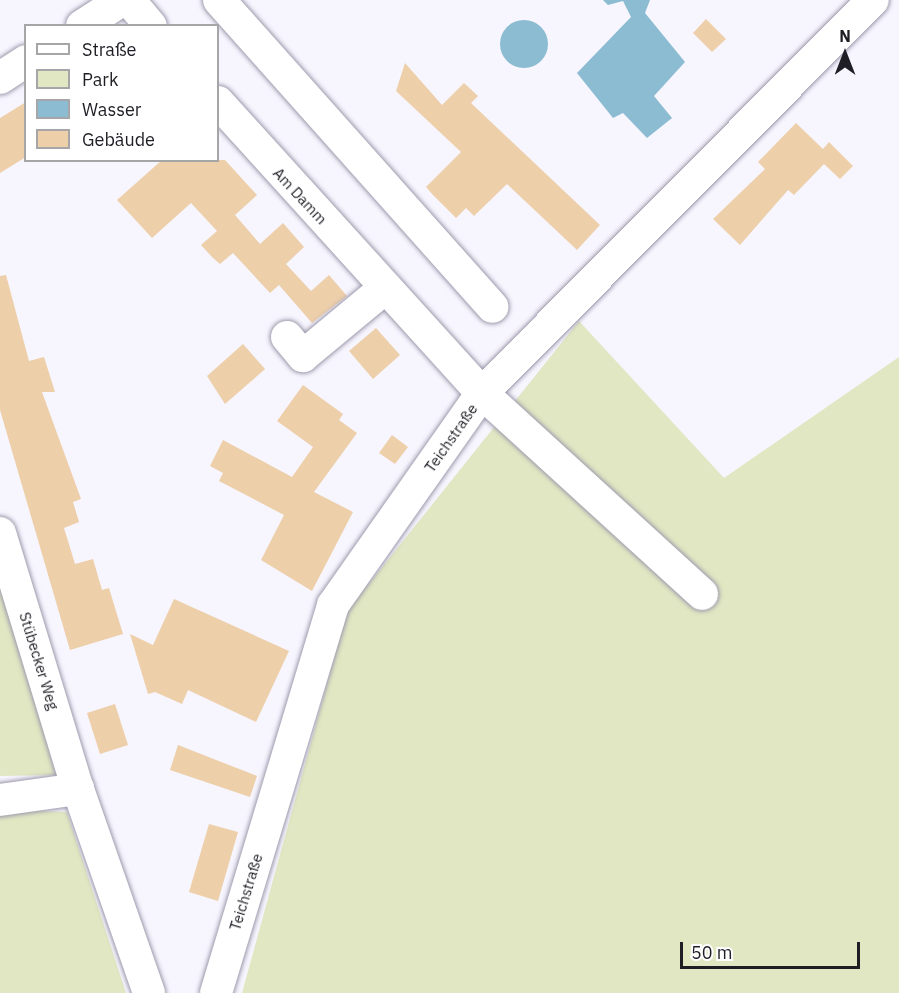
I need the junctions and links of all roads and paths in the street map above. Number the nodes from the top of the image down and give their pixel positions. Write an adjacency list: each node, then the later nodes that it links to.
1 (122, 0): 5 (street)
2 (129, 0): 6 (street)
3 (219, 0): 11 (street)
4 (873, 0): 13 (street, Teichstraße)
5 (85, 24)
6 (149, 24)
7 (24, 62): 8 (street)
8 (0, 78)
9 (219, 103): 10 (street, Am Damm)
10 (385, 288): 12 (street); 13 (street, Am Damm)
11 (493, 307)
12 (287, 337)
13 (482, 393): 15 (street, Am Damm); 19 (street, Teichstraße)
14 (0, 533): 16 (street, Stübecker Weg)
15 (702, 594)
16 (78, 789): 17 (street); 18 (street, Stübecker Weg)
17 (0, 800)
18 (149, 993)
19 (216, 993)

